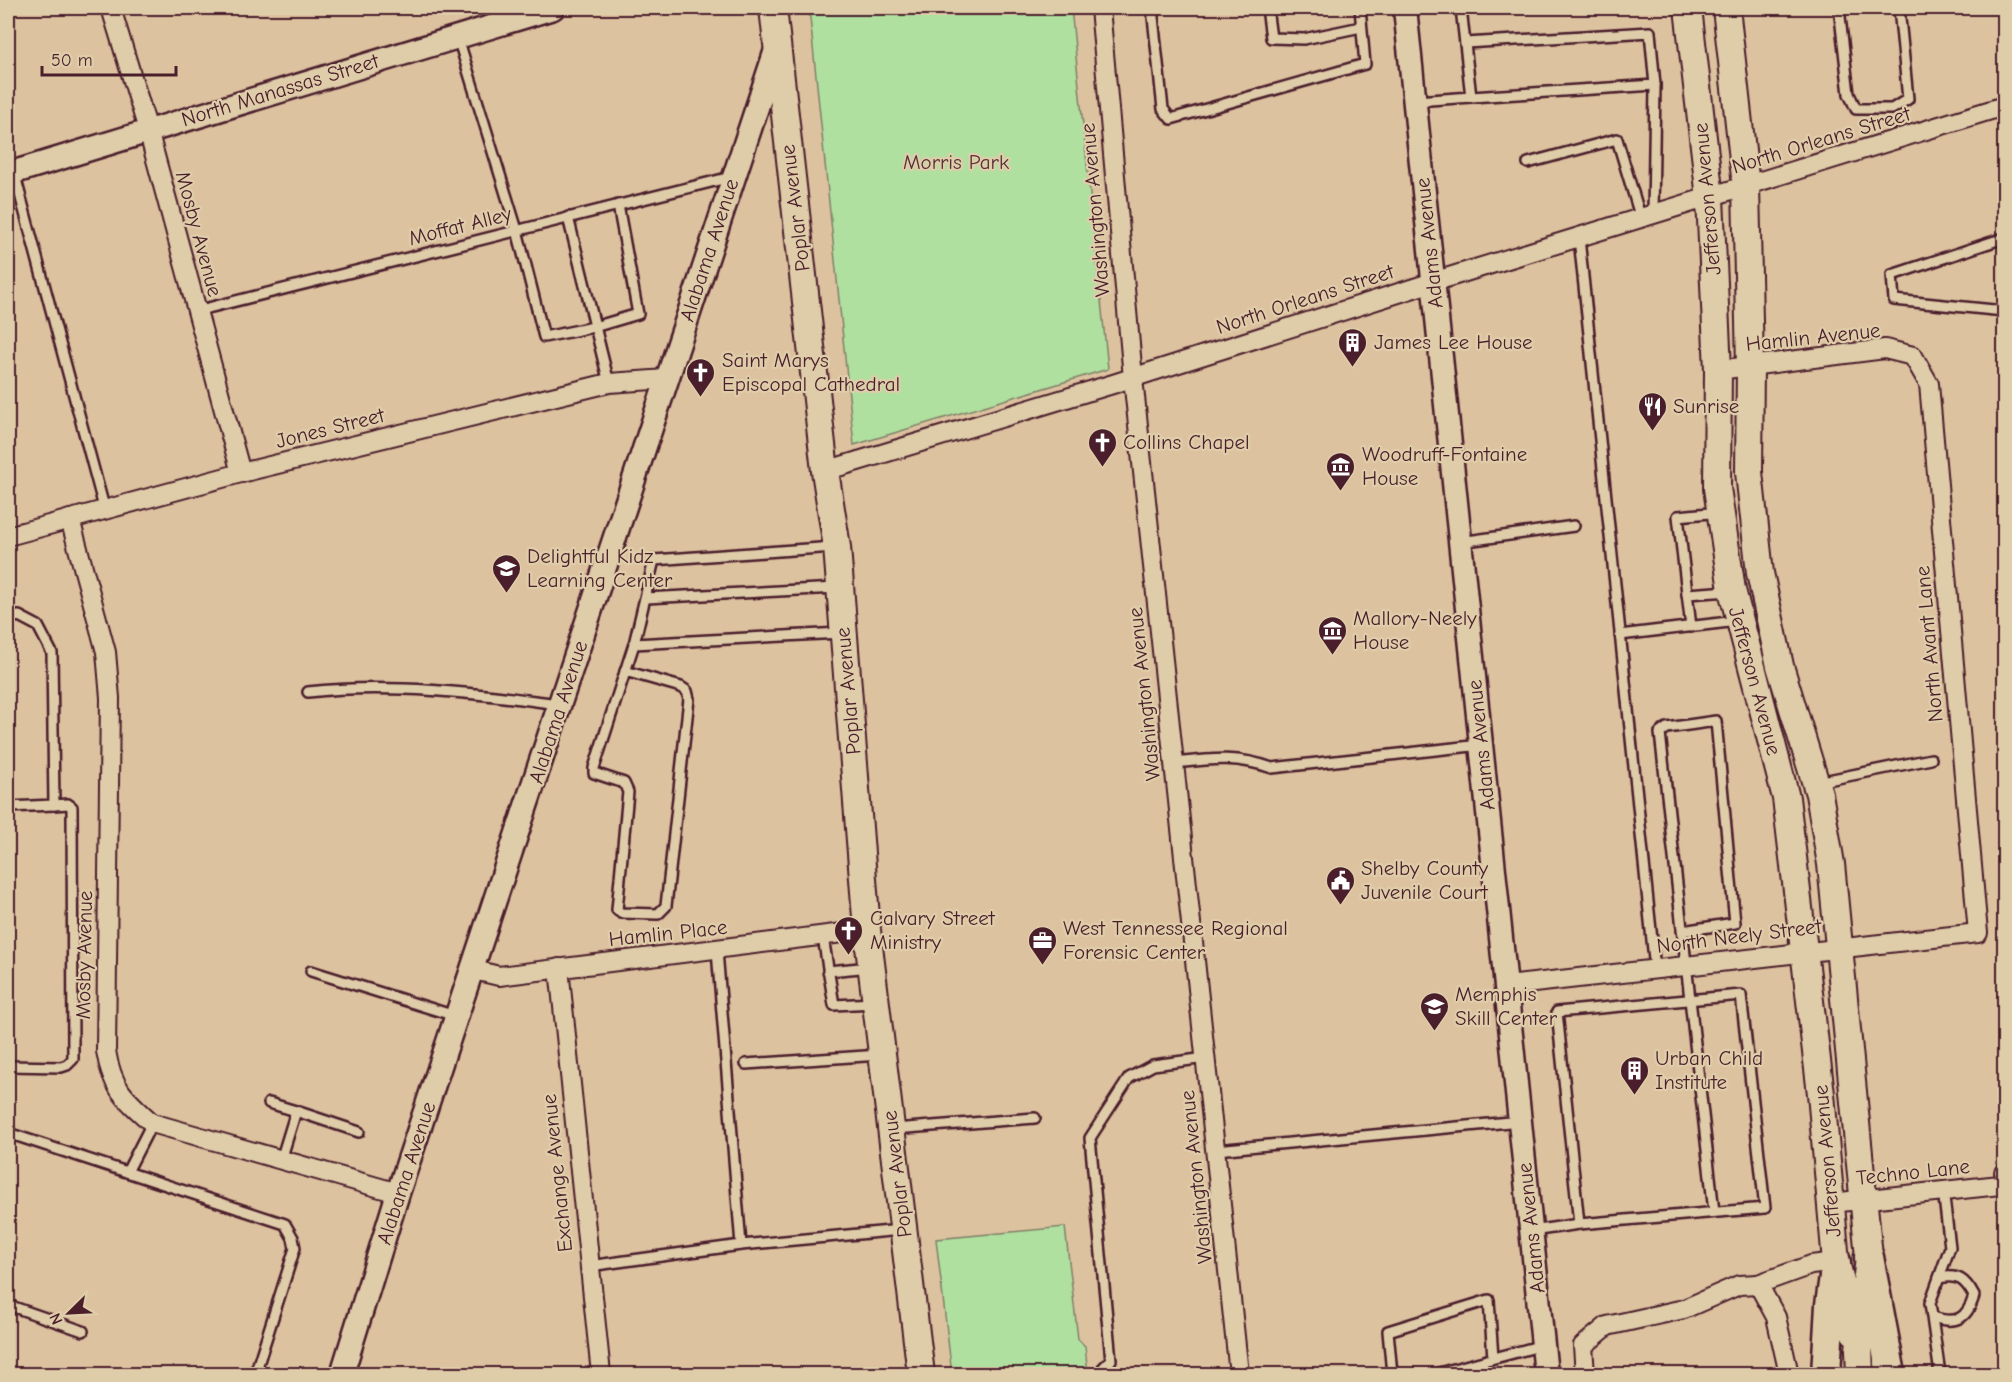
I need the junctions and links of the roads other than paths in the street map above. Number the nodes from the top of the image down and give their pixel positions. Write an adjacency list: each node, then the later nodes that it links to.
1 (111, 8): 22 (street, Mosby Avenue)
2 (553, 8): 15 (street, North Manassas Street)
3 (773, 8): 17 (main road, Poplar Avenue)
4 (1100, 8): 41 (street, Washington Avenue)
5 (1152, 8): 14 (lane)
6 (1266, 8): 14 (lane)
7 (1360, 8): 14 (lane)
8 (1405, 8): 20 (street, Adams Avenue)
9 (1461, 8): 16 (lane)
10 (1688, 8): 27 (main road, Jefferson Avenue)
11 (1726, 8): 26 (main road, Jefferson Avenue)
12 (1839, 8): 13 (lane)
13 (1899, 8)
14 (1361, 27)
15 (457, 36): 22 (street, North Manassas Street); 31 (lane)
16 (1465, 43): 18 (lane); 19 (lane)
17 (777, 50): 25 (street, Alabama Avenue); 44 (main road, Poplar Avenue)
18 (1656, 85): 19 (lane); 30 (lane)
19 (1471, 97): 20 (lane)
20 (1416, 101): 34 (street, Adams Avenue)
21 (2004, 106): 26 (street, North Orleans Street)
22 (148, 130): 24 (street, North Manassas Street); 36 (street, Mosby Avenue)
23 (1528, 163): 30 (lane)
24 (11, 173): 46 (lane)
25 (733, 176): 28 (lane, Moffat Alley); 42 (street, Alabama Avenue)
26 (1746, 186): 27 (street, North Orleans Street); 39 (main road, Jefferson Avenue)
27 (1710, 198): 30 (street, North Orleans Street); 40 (main road, Jefferson Avenue)
28 (618, 205): 29 (lane, Moffat Alley); 37 (lane)
29 (568, 217): 31 (lane, Moffat Alley); 37 (lane)
30 (1647, 217): 33 (street, North Orleans Street)
31 (517, 230): 36 (lane, Moffat Alley); 37 (lane)
32 (2004, 237): 35 (lane)
33 (1579, 238): 34 (street, North Orleans Street); 61 (lane)
34 (1433, 282): 41 (street, North Orleans Street); 51 (street, Adams Avenue)
35 (2004, 310)
36 (196, 311): 45 (street, Mosby Avenue)
37 (594, 327): 43 (lane)
38 (1913, 356): 39 (street, Hamlin Avenue); 74 (street, North Avant Lane)
39 (1750, 366): 40 (street, Hamlin Avenue); 69 (main road, Jefferson Avenue)
40 (1718, 370): 47 (main road, Jefferson Avenue)
41 (1133, 378): 44 (street, North Orleans Street); 68 (street, Washington Avenue)
42 (667, 379): 43 (street, Jones Street); 65 (street, Alabama Avenue)
43 (609, 383): 45 (street, Jones Street)
44 (825, 471): 52 (main road, Poplar Avenue)
45 (240, 473): 46 (street, Jones Street)
46 (105, 511): 48 (street, Jones Street)
47 (1720, 512): 54 (main road, Jefferson Avenue); 55 (lane)
48 (70, 519): 50 (street, Jones Street); 98 (street, Mosby Avenue)
49 (1574, 526): 51 (lane)
50 (8, 536)
51 (1460, 542): 66 (street, Adams Avenue)
52 (837, 547): 53 (main road, Poplar Avenue); 56 (lane)
53 (840, 587): 56 (lane); 60 (main road, Poplar Avenue)
54 (1732, 590): 55 (lane); 58 (main road, Jefferson Avenue)
55 (1687, 594): 59 (lane)
56 (646, 598): 62 (lane)
57 (8, 618): 70 (lane)
58 (1739, 621): 59 (lane); 78 (main road, Jefferson Avenue)
59 (1691, 627): 61 (lane)
60 (843, 632): 62 (lane); 72 (main road, Poplar Avenue)
61 (1620, 634): 82 (lane)
62 (634, 644): 63 (lane)
63 (625, 671): 63 (lane)
64 (308, 693): 65 (lane)
65 (561, 704): 83 (street, Alabama Avenue)
66 (1481, 746): 68 (lane); 86 (street, Adams Avenue)
67 (1931, 759): 69 (lane)
68 (1174, 764): 91 (street, Washington Avenue)
69 (1815, 783): 76 (main road, Jefferson Avenue)
70 (54, 805): 71 (lane); 93 (lane)
71 (8, 807)
72 (867, 930): 75 (street, Hamlin Place); 80 (main road, Poplar Avenue)
73 (1682, 931): 73 (lane); 79 (lane)
74 (1978, 933): 76 (street, North Neely Street)
75 (823, 937): 77 (street, Hamlin Place); 85 (lane)
76 (1840, 948): 78 (street, North Neely Street); 108 (main road, Jefferson Avenue)
77 (717, 951): 81 (street, Hamlin Place); 114 (lane)
78 (1804, 951): 79 (street, North Neely Street); 109 (main road, Jefferson Avenue)
79 (1686, 965): 82 (street, North Neely Street); 87 (lane)
80 (872, 967): 85 (lane); 88 (main road, Poplar Avenue)
81 (560, 968): 83 (street, Hamlin Place); 117 (street, Exchange Avenue)
82 (1655, 969): 86 (street, North Neely Street)
83 (474, 970): 89 (street, Alabama Avenue)
84 (311, 971): 89 (lane)
85 (828, 971): 88 (lane)
86 (1506, 986): 97 (street, Adams Avenue)
87 (1690, 999): 110 (lane); 110 (lane); 111 (lane)
88 (876, 1003): 90 (main road, Poplar Avenue)
89 (458, 1017): 107 (street, Alabama Avenue)
90 (882, 1055): 92 (lane); 99 (main road, Poplar Avenue)
91 (1206, 1058): 102 (street, Washington Avenue); 130 (lane)
92 (746, 1064)
93 (8, 1066)
94 (269, 1102): 95 (lane)
95 (296, 1111): 100 (lane); 103 (lane)
96 (1035, 1118): 99 (lane)
97 (1520, 1122): 102 (lane); 113 (street, Adams Avenue)
98 (152, 1123): 103 (street, Mosby Avenue); 104 (lane)
99 (891, 1129): 112 (main road, Poplar Avenue)
100 (359, 1132)
101 (8, 1133): 104 (lane)
102 (1216, 1150): 131 (street, Washington Avenue)
103 (281, 1160): 107 (street, Mosby Avenue)
104 (127, 1172): 126 (lane)
105 (2002, 1176): 106 (street, Techno Lane)
106 (1943, 1190): 108 (street, Techno Lane); 118 (lane)
107 (398, 1193): 127 (street, Alabama Avenue)
108 (1864, 1200): 109 (street, Techno Lane); 115 (main road, Jefferson Avenue)
109 (1831, 1203): 116 (main road, Jefferson Avenue)
110 (1714, 1212): 111 (lane)
111 (1579, 1224): 113 (lane)
112 (903, 1229): 114 (lane); 129 (main road, Poplar Avenue)
113 (1532, 1231): 123 (street, Adams Avenue)
114 (741, 1245): 117 (lane)
115 (1869, 1257): 125 (main road, Jefferson Avenue); 138 (main road)
116 (1836, 1262): 119 (street); 125 (main road, Jefferson Avenue); 137 (main road)
117 (589, 1266): 128 (street, Exchange Avenue)
118 (1939, 1278): 121 (lane); 121 (lane)
119 (1758, 1284): 135 (street); 136 (street)
120 (8, 1305): 122 (lane)
121 (1933, 1317): 139 (lane)
122 (83, 1331)
123 (1543, 1345): 124 (lane); 134 (street, Adams Avenue)
124 (1492, 1358): 132 (lane); 133 (lane)
125 (1859, 1362)
126 (255, 1374)
127 (342, 1374)
128 (601, 1374)
129 (921, 1374)
130 (1101, 1374)
131 (1239, 1374)
132 (1392, 1374)
133 (1435, 1374)
134 (1546, 1374)
135 (1585, 1374)
136 (1789, 1374)
137 (1826, 1374)
138 (1891, 1374)
139 (1941, 1374)

